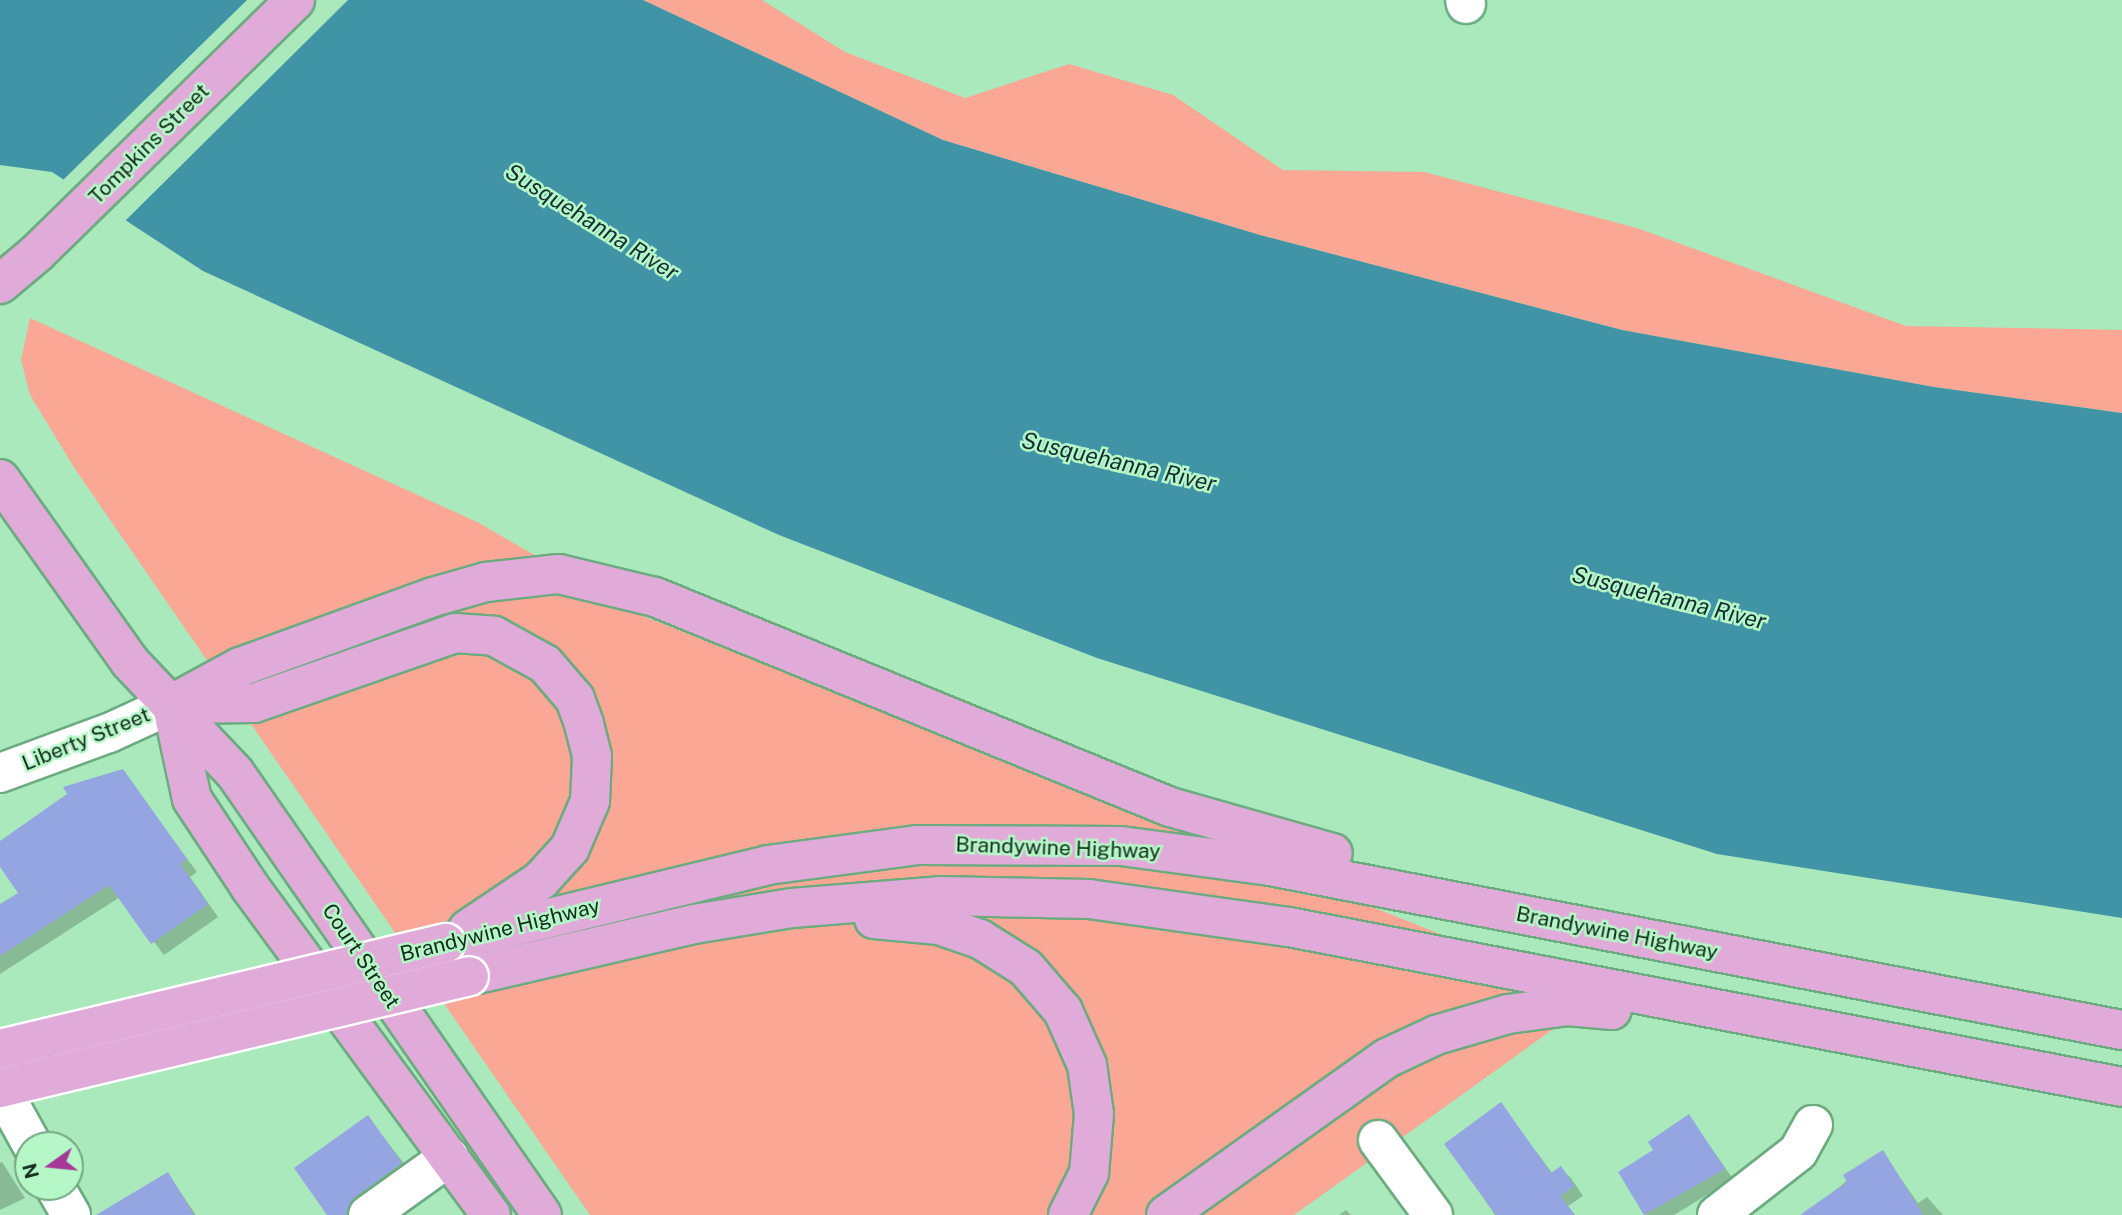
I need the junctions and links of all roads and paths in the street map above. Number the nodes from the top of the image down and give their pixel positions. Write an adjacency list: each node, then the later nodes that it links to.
1 (295, 0): 2 (main road, Tompkins Street)
2 (0, 284)
3 (0, 480): 4 (main road, Court Street)
4 (172, 704): 5 (street, Liberty Street); 6 (main road); 8 (main road); 17 (main road); 20 (main road, Court Street)
5 (0, 773)
6 (1576, 925): 8 (main road, Brandywine Highway); 10 (main road, Brandywine Highway)
7 (641, 936): 9 (main road, Brandywine Highway); 12 (main road, Brandywine Highway, bridge); 21 (main road)
8 (446, 943): 11 (main road, Brandywine Highway, bridge)
9 (1812, 1027): 13 (main road, Brandywine Highway); 22 (main road)
10 (2122, 1030)
11 (0, 1049)
12 (0, 1088): 15 (street)
13 (2122, 1089)
14 (1812, 1125): 24 (street)
15 (24, 1131)
16 (1378, 1140): 23 (street)
17 (449, 1157): 18 (street); 19 (main road)
18 (368, 1215)
19 (491, 1215)
20 (542, 1215)
21 (1068, 1215)
22 (1166, 1215)
23 (1433, 1215)
24 (1717, 1215)

